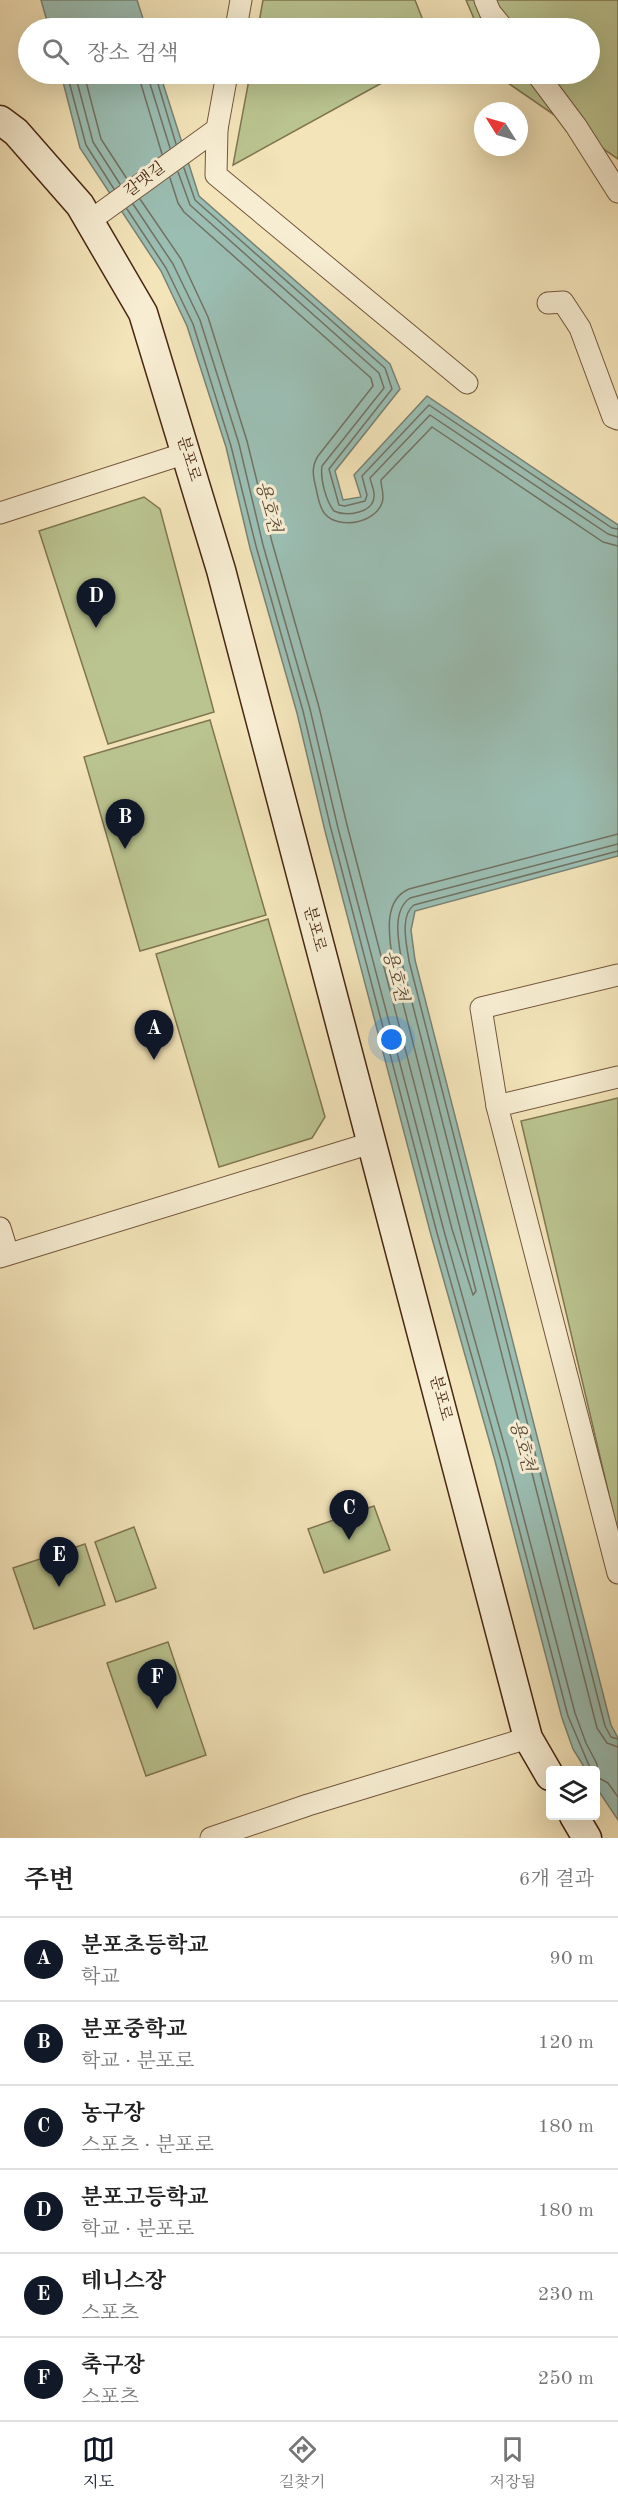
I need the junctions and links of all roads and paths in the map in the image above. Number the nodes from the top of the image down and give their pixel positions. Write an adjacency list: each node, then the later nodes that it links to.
1 (241, 0): 3 (street)
2 (485, 0): 4 (street)
3 (238, 18)
4 (495, 18)
5 (225, 84): 8 (street)
6 (544, 84): 9 (street)
7 (0, 120): 10 (main road, 분포로)
8 (217, 129): 10 (street, 갈맷길); 12 (street)
9 (618, 192)
10 (101, 213): 14 (main road, 분포로)
11 (548, 303): 13 (street)
12 (467, 383)
13 (618, 419)
14 (186, 453): 15 (street); 19 (main road, 분포로)
15 (0, 513)
16 (618, 975): 18 (street)
17 (618, 1077): 18 (street)
18 (497, 1106): 22 (street)
19 (371, 1143): 21 (street); 23 (main road, 분포로)
20 (0, 1228): 21 (street)
21 (4, 1255)
22 (618, 1573)
23 (528, 1738): 24 (main road, 분포로); 26 (street)
24 (546, 1769)
25 (577, 1820): 27 (main road)
26 (211, 1838)
27 (587, 1838)

